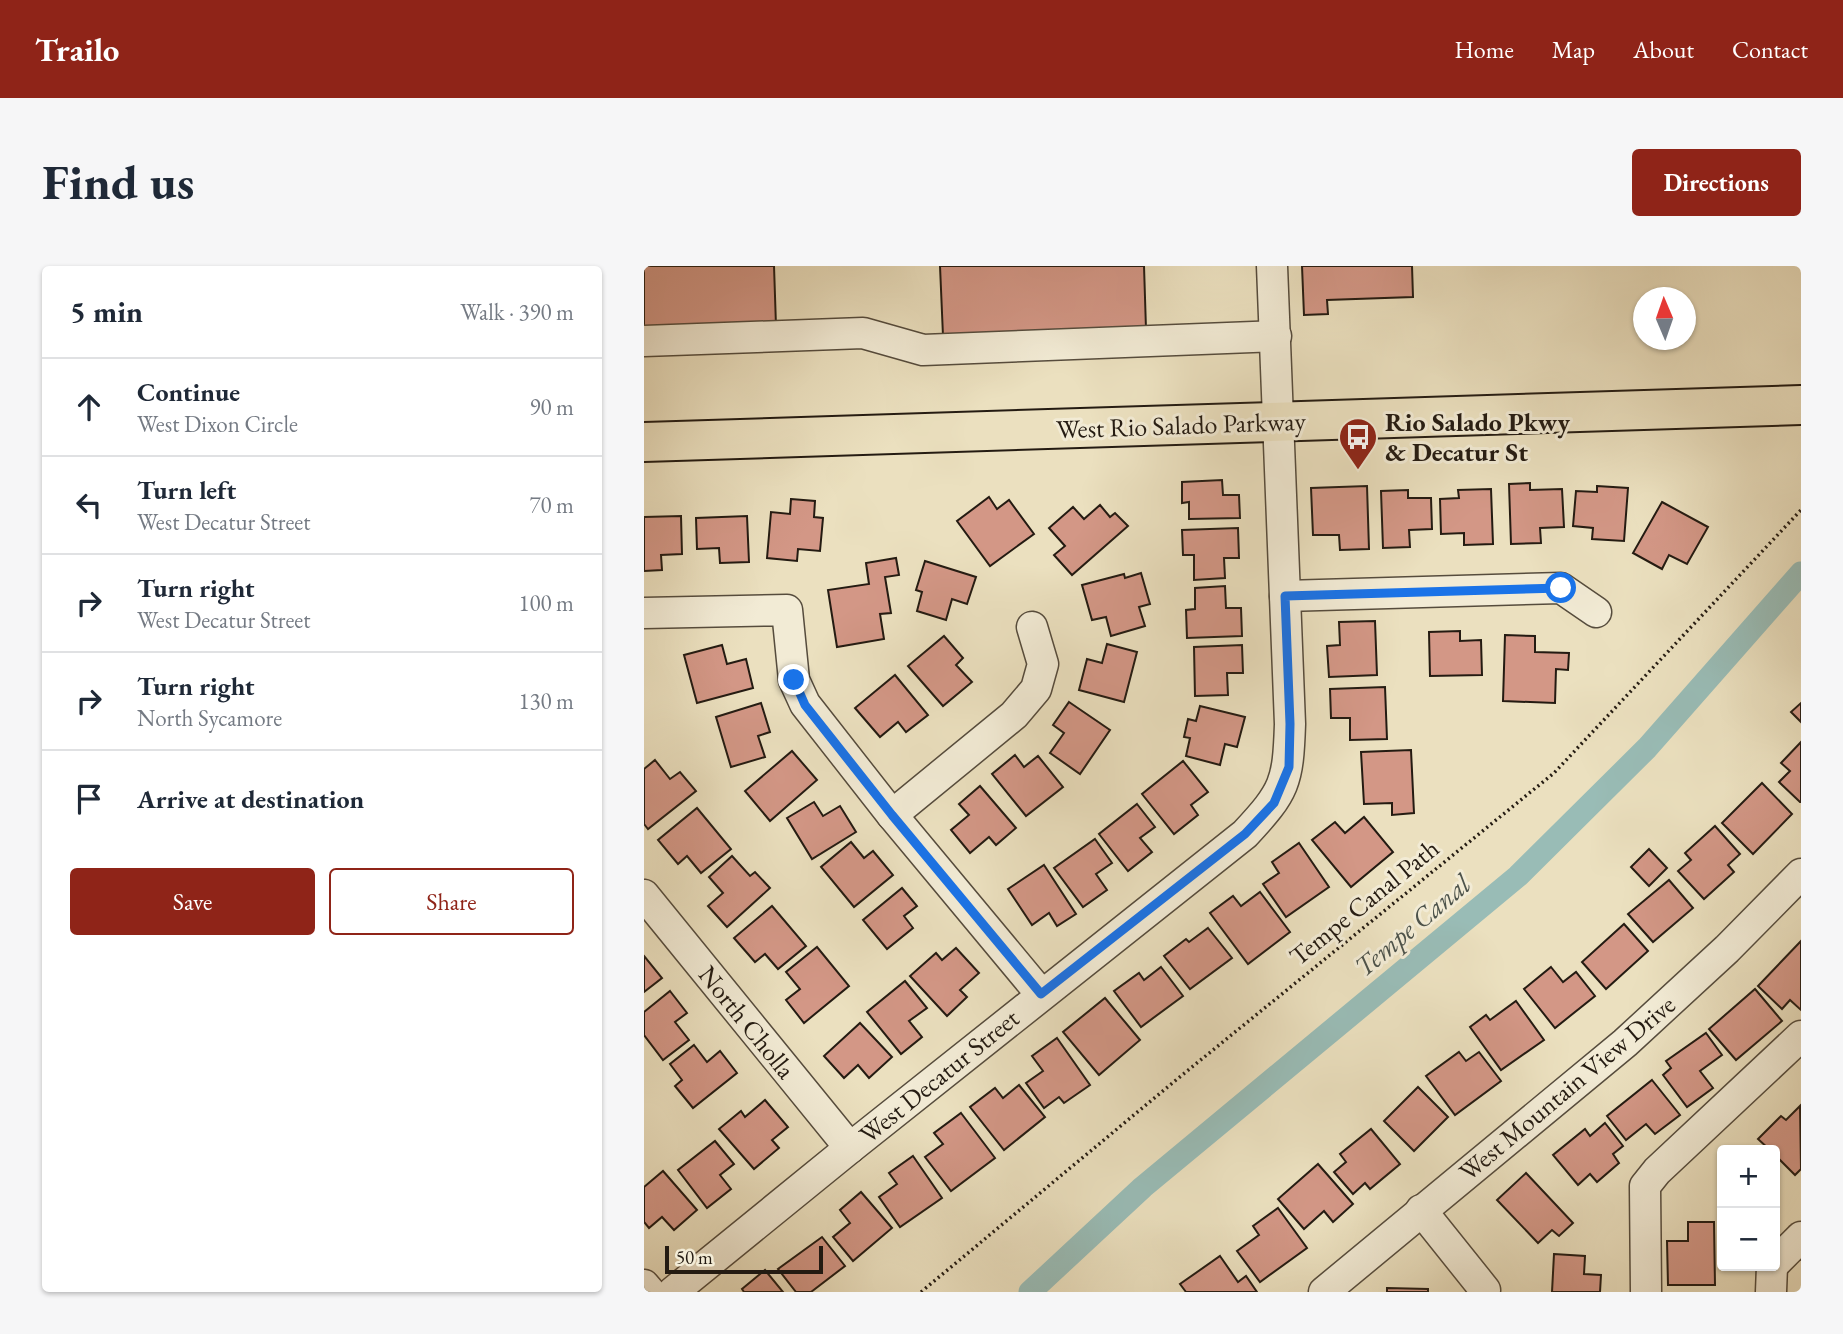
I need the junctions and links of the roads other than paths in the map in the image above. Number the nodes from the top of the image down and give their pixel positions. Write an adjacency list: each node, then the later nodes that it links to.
1 (1272, 266): 2 (street, West Decatur Street)
2 (1276, 336): 3 (street); 5 (street, West Decatur Street)
3 (644, 341)
4 (1801, 405): 5 (main road, West Rio Salado Parkway)
5 (1279, 422): 6 (main road, West Rio Salado Parkway); 7 (street, West Decatur Street)
6 (644, 442)
7 (1285, 596): 9 (street); 14 (street, West Decatur Street)
8 (644, 612): 11 (street)
9 (1596, 612)
10 (1032, 626): 11 (street)
11 (892, 815): 14 (street)
12 (1801, 874): 17 (street, West Mountain View Drive)
13 (644, 895): 16 (street, North Cholla)
14 (1041, 994): 16 (street, West Decatur Street)
15 (1801, 1035): 25 (street)
16 (850, 1148): 23 (street, West Decatur Street)
17 (1421, 1210): 21 (street); 24 (street, West Mountain View Drive)
18 (1801, 1237): 19 (street)
19 (1772, 1272)
20 (644, 1284): 22 (street)
21 (1485, 1290)
22 (650, 1292)
23 (673, 1292)
24 (1324, 1292)
25 (1646, 1292)

